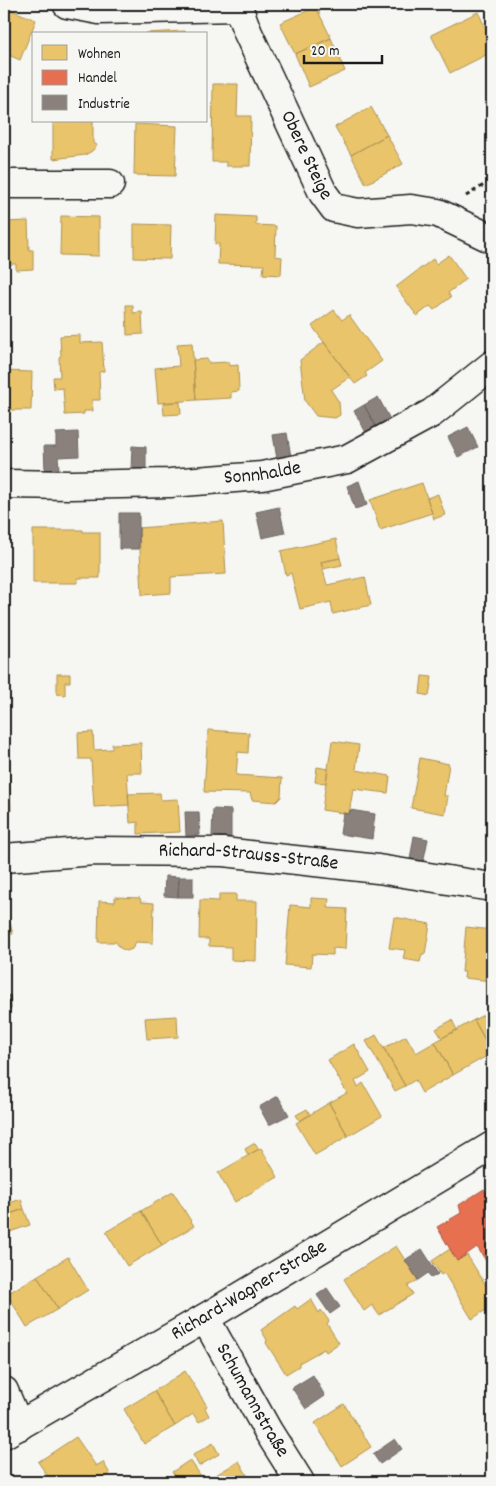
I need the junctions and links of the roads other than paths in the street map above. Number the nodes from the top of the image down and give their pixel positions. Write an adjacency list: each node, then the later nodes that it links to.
1 (67, 4): 2 (street, Obere Steige)
2 (242, 5): 5 (street, Obere Steige)
3 (4, 184): 4 (street)
4 (110, 184)
5 (492, 239)
6 (492, 365): 7 (street, Sonnhalde)
7 (4, 484)
8 (4, 858): 9 (street, Richard-Strauss-Straße)
9 (492, 887)
10 (492, 1146): 11 (street, Richard-Wagner-Straße)
11 (204, 1318): 13 (street, Richard-Wagner-Straße); 14 (street, Schumannstraße)
12 (4, 1390): 13 (street)
13 (11, 1430)
14 (300, 1482)

